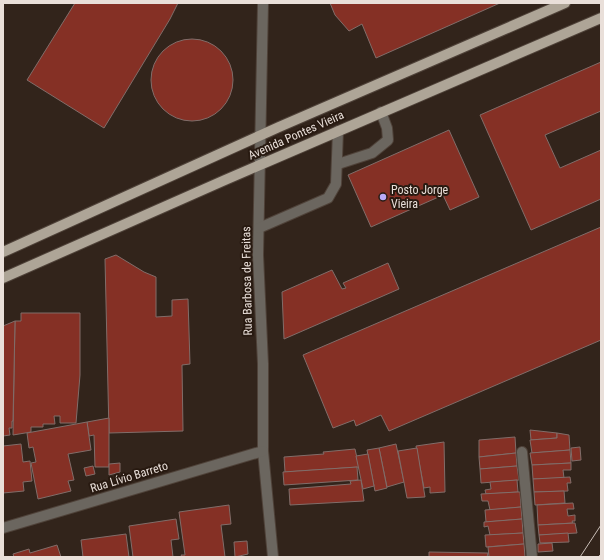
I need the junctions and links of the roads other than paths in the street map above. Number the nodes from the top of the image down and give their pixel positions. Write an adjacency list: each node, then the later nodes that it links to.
1 (263, 3): 6 (street, Rua Barbosa de Freitas)
2 (565, 3): 6 (main road, Avenida Pontes Vieira)
3 (601, 18): 4 (main road, Avenida Pontes Vieira)
4 (381, 112): 5 (main road, Avenida Pontes Vieira); 7 (street)
5 (338, 131): 7 (street); 8 (main road, Avenida Pontes Vieira)
6 (261, 136): 8 (street, Rua Barbosa de Freitas); 10 (main road, Avenida Pontes Vieira)
7 (338, 164): 9 (street)
8 (260, 166): 9 (street, Rua Barbosa de Freitas); 11 (main road, Avenida Pontes Vieira)
9 (259, 228): 12 (street, Rua Barbosa de Freitas)
10 (3, 252)
11 (3, 278)
12 (263, 450): 14 (street, Rua Lívio Barreto); 15 (street, Rua Barbosa de Freitas)
13 (522, 452): 16 (street)
14 (3, 528)
15 (273, 557)
16 (532, 557)

